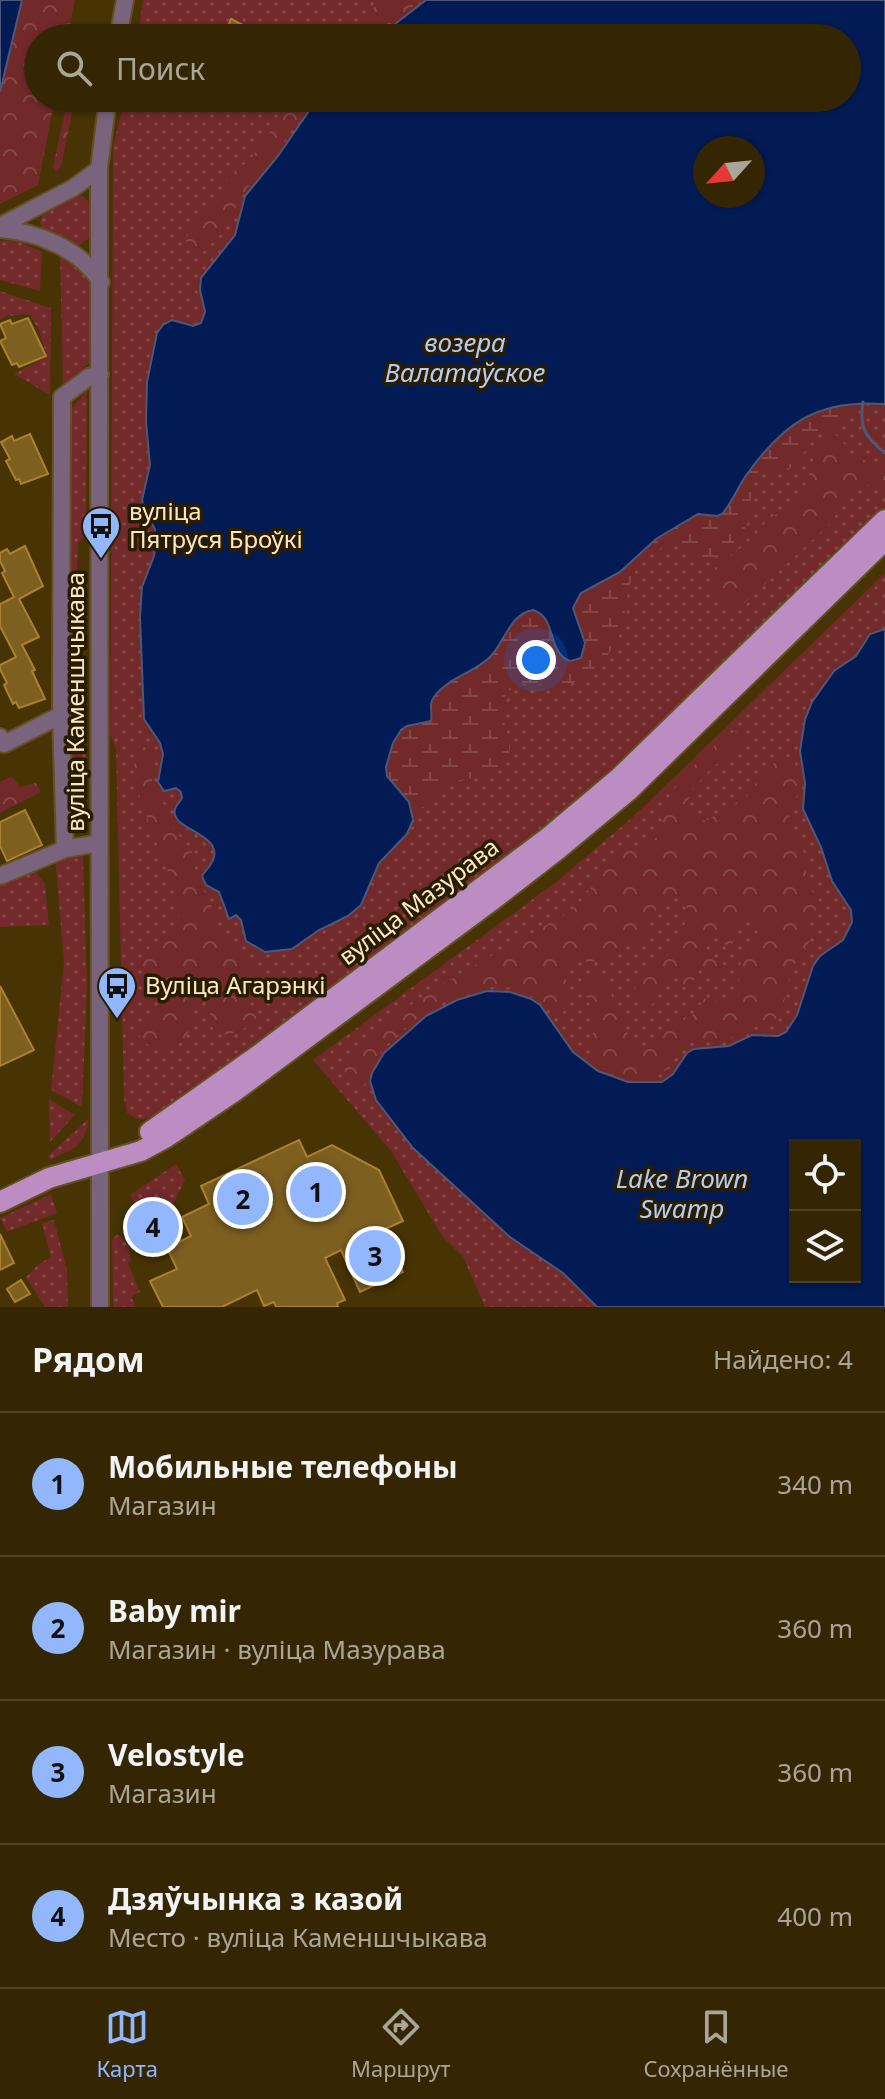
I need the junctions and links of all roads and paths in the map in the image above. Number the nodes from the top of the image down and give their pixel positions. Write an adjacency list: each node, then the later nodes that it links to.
1 (124, 1): 2 (street)
2 (120, 24)
3 (106, 112): 4 (street, вуліца Каменшчыкава)
4 (99, 169): 5 (street); 6 (street, вуліца Каменшчыкава)
5 (73, 188): 6 (street); 7 (street)
6 (100, 203): 9 (street, вуліца Каменшчыкава)
7 (40, 205): 8 (street); 10 (street)
8 (0, 228): 10 (street)
9 (101, 236): 11 (street); 12 (street, вуліца Каменшчыкава)
10 (43, 238): 11 (street)
11 (64, 250): 12 (street)
12 (101, 282): 13 (street, вуліца Каменшчыкава)
13 (100, 374): 16 (street); 18 (street, вуліца Каменшчыкава)
14 (885, 520): 21 (main road, вуліца Мазурава)
15 (885, 540): 21 (main road, вуліца Мазурава)
16 (61, 715): 17 (street); 19 (street)
17 (0, 737)
18 (99, 843): 19 (street); 21 (street, вуліца Каменшчыкава)
19 (65, 849): 20 (street)
20 (0, 876)
21 (99, 1163): 22 (main road); 23 (street, вуліца Каменшчыкава)
22 (0, 1202)
23 (100, 1307)

